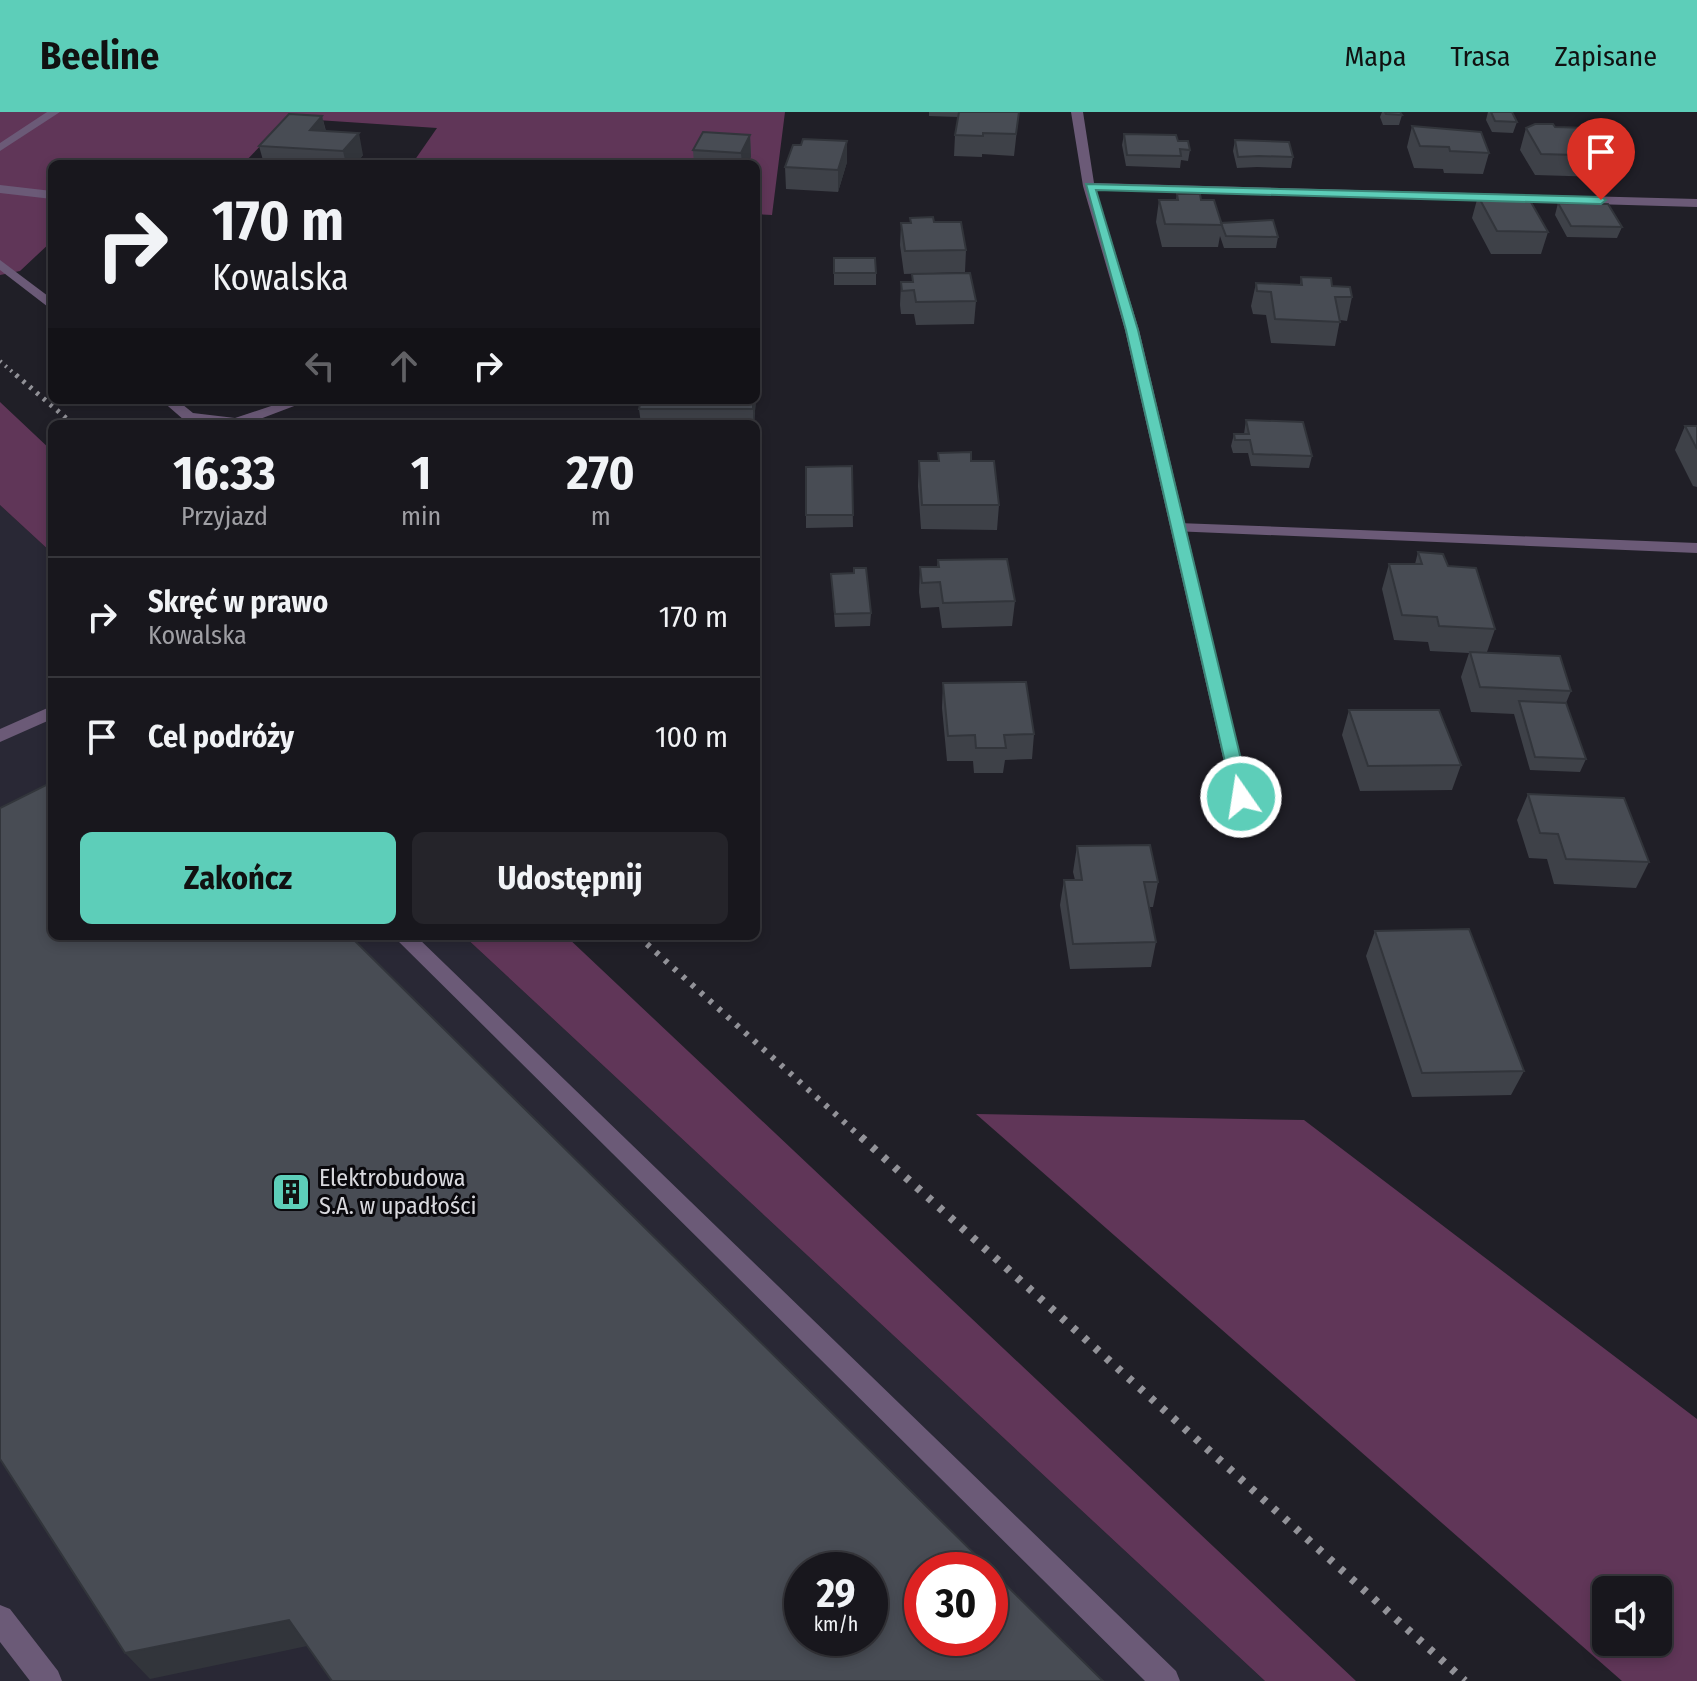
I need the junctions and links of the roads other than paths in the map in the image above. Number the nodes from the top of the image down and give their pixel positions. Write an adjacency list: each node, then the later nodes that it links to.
1 (54, 112): 3 (street)
2 (1077, 112): 4 (street)
3 (0, 148)
4 (1089, 186): 7 (street); 14 (street)
5 (0, 189): 6 (street)
6 (48, 195)
7 (1697, 203)
8 (0, 264): 9 (street)
9 (48, 303)
10 (173, 404): 12 (street)
11 (291, 404): 13 (street)
12 (212, 420)
13 (245, 420)
14 (1178, 528): 15 (street); 18 (street)
15 (1697, 548)
16 (48, 714): 17 (street)
17 (0, 736)
18 (1241, 797)
19 (407, 940): 22 (street)
20 (0, 1619): 21 (street)
21 (48, 1681)
22 (1166, 1681)

